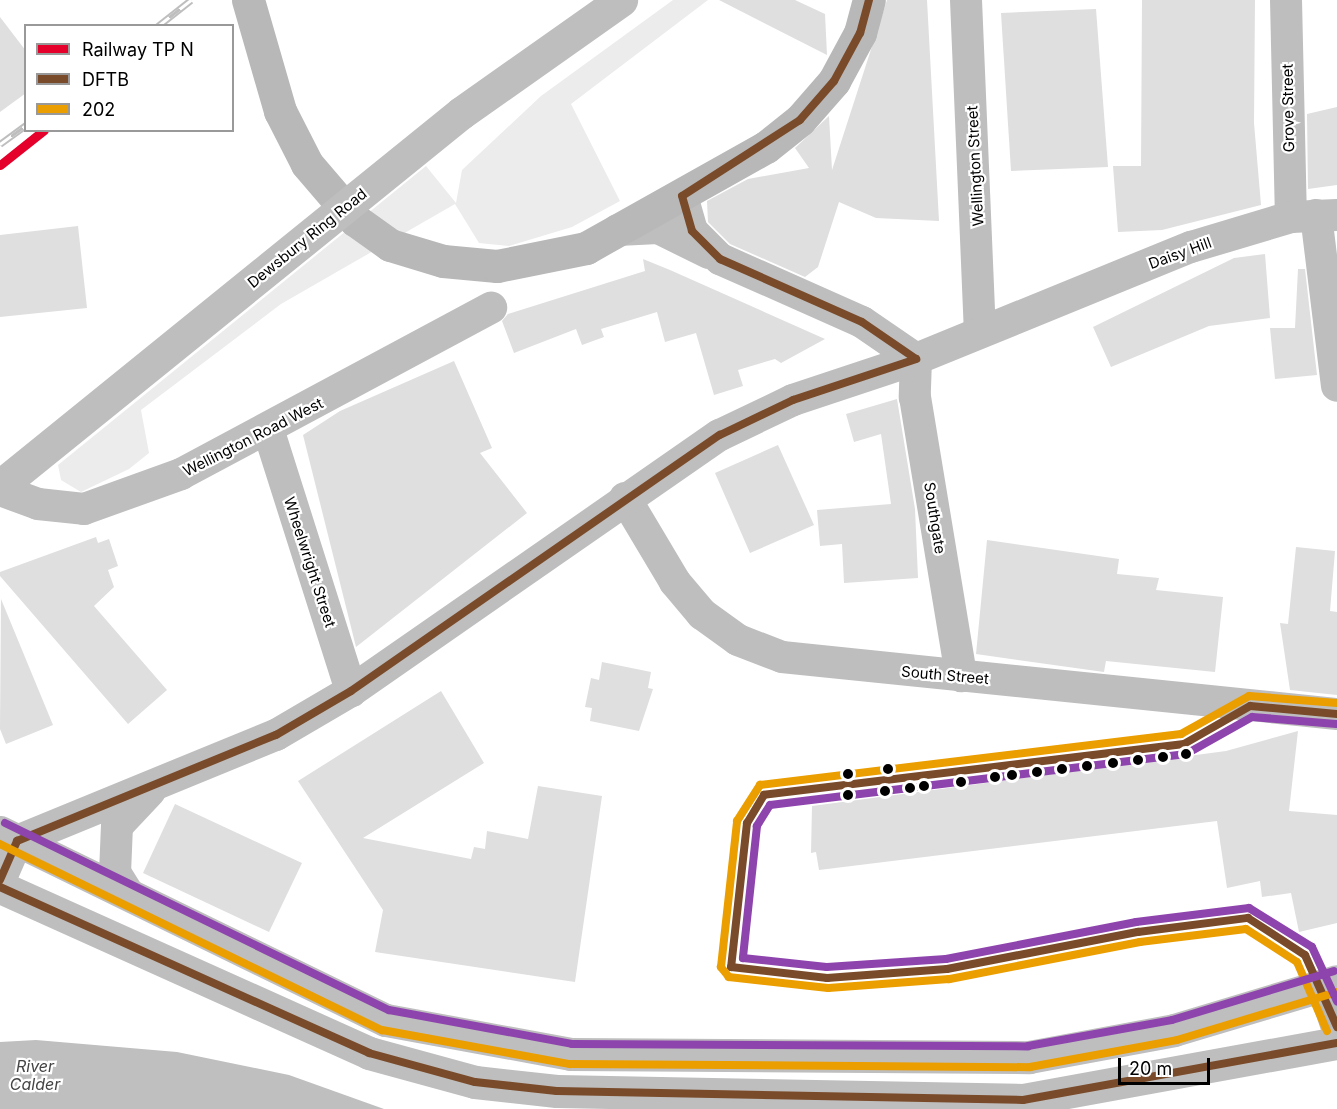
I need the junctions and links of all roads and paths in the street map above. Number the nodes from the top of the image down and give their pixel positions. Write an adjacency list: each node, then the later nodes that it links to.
1 (248, 0): 8 (street)
2 (621, 0): 15 (highway, Dewsbury Ring Road)
3 (869, 0): 6 (street)
4 (966, 0): 11 (street, Wellington Street)
5 (1286, 0): 7 (street, Grove Street)
6 (682, 196): 8 (street); 9 (street)
7 (1315, 216): 11 (street, Daisy Hill); 13 (street, Grove Street)
8 (618, 230): 9 (street)
9 (720, 259): 12 (street)
10 (491, 308): 14 (street, Wellington Road West)
11 (980, 332): 12 (street, Daisy Hill)
12 (916, 359): 16 (street, Daisy Hill); 17 (street, Southgate)
13 (1337, 386)
14 (269, 432): 15 (street, Wellington Road West); 18 (street, Wheelwright Street)
15 (0, 488)
16 (625, 498): 17 (street, South Street); 18 (street, Daisy Hill)
17 (961, 676): 19 (street, South Street)
18 (351, 691): 20 (street, Daisy Hill)
19 (1337, 714)
20 (160, 782): 21 (street, Daisy Hill); 24 (street)
21 (8, 836): 22 (street); 24 (highway)
22 (0, 880)
23 (0, 887): 27 (highway)
24 (129, 895): 25 (highway)
25 (1330, 984): 26 (street)
26 (1337, 1027)
27 (1337, 1043)

